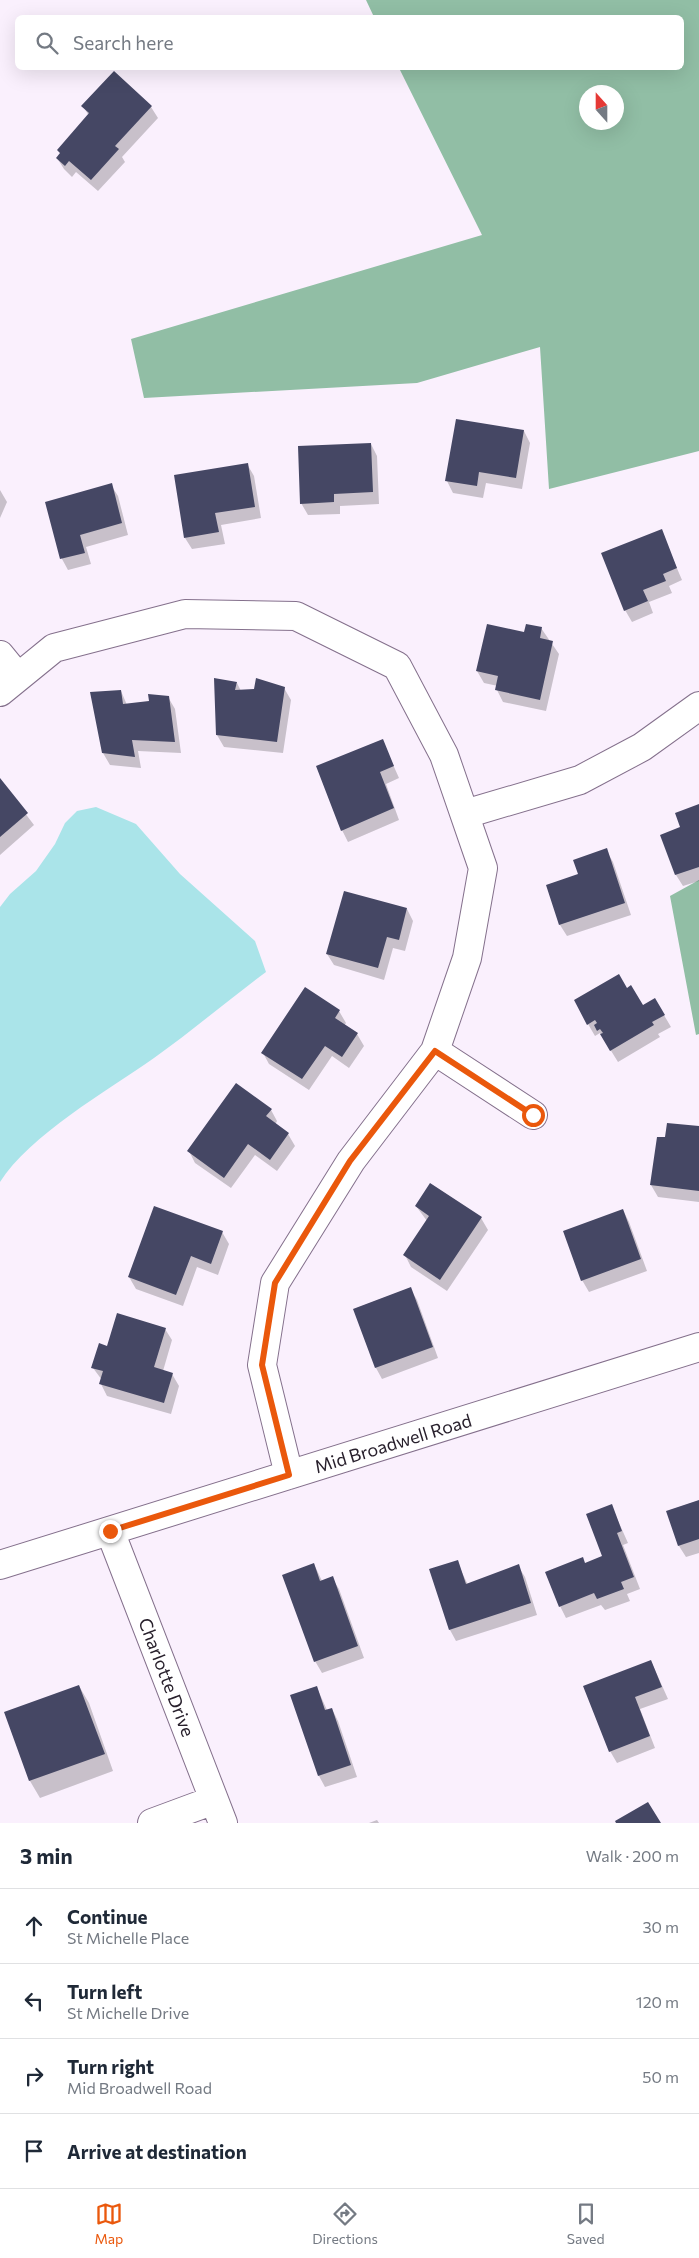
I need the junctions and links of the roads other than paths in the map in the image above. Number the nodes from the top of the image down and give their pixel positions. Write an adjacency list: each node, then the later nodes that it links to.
1 (0, 654): 2 (street)
2 (9, 684): 4 (street)
3 (699, 706): 4 (street)
4 (465, 814): 5 (street)
5 (435, 1051): 6 (street); 8 (street)
6 (533, 1115)
7 (699, 1347): 8 (street, Mid Broadwell Road)
8 (289, 1475): 9 (street, Mid Broadwell Road)
9 (110, 1531): 10 (street, Mid Broadwell Road); 11 (street, Charlotte Drive)
10 (0, 1565)
11 (219, 1811): 12 (street)
12 (152, 1823)

